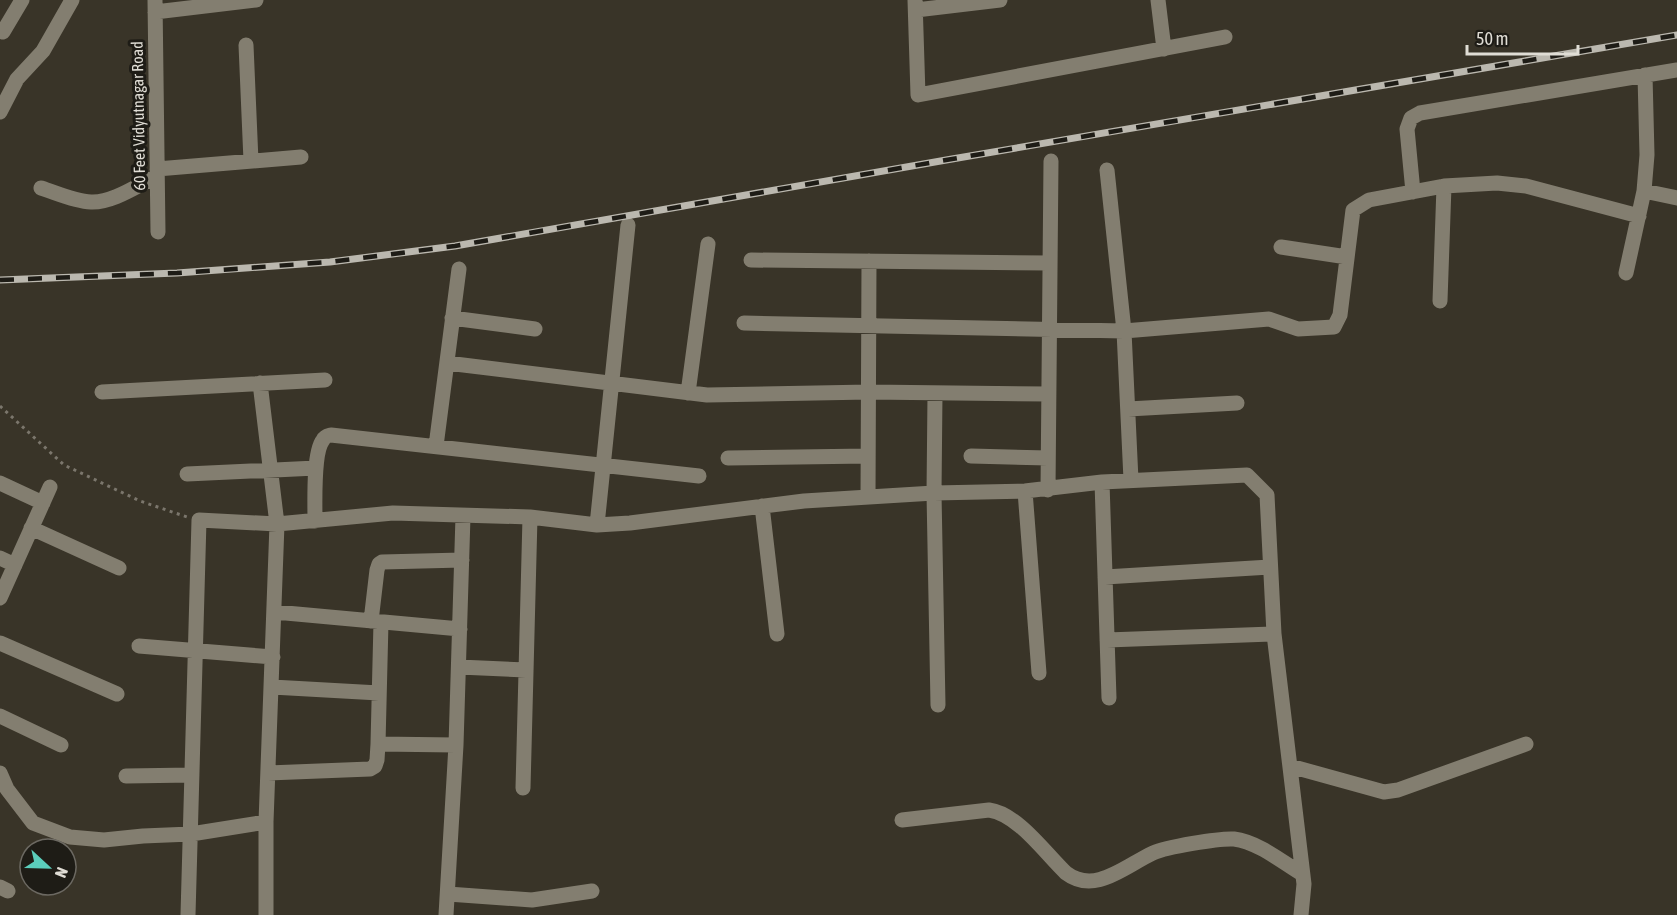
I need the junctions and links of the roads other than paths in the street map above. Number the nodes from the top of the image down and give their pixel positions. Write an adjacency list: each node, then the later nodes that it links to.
1 (22, 0): 8 (street)
2 (72, 0): 14 (street)
3 (256, 0): 7 (street)
4 (1000, 0): 6 (street)
5 (1158, 0): 11 (street)
6 (916, 5): 11 (street)
7 (155, 6): 19 (street, 60 Feet Vidyutnagar Road)
8 (3, 32)
9 (1226, 37): 11 (street)
10 (246, 45): 16 (street)
11 (1164, 49)
12 (1677, 70): 13 (street)
13 (1645, 75): 22 (street); 23 (street)
14 (0, 112)
15 (301, 157): 16 (street)
16 (251, 161): 19 (street)
17 (1051, 161): 33 (street)
18 (1107, 170): 42 (street)
19 (157, 173): 21 (street); 27 (street, 60 Feet Vidyutnagar Road)
20 (1444, 186): 23 (street); 25 (street); 36 (street)
21 (41, 188)
22 (1644, 191): 24 (street); 25 (street)
23 (1413, 192): 30 (street)
24 (1677, 198)
25 (1640, 216): 35 (street)
26 (628, 225): 45 (street)
27 (158, 232)
28 (708, 244): 49 (street)
29 (1281, 247): 30 (street)
30 (1347, 257): 42 (street)
31 (751, 260): 32 (street)
32 (869, 261): 33 (street); 39 (street)
33 (1050, 263): 41 (street)
34 (459, 269): 37 (street)
35 (1626, 273)
36 (1440, 301)
37 (453, 318): 40 (street); 43 (street)
38 (744, 323): 39 (street)
39 (869, 326): 41 (street); 48 (street)
40 (535, 329)
41 (1049, 329): 42 (street); 51 (street)
42 (1124, 331): 53 (street)
43 (447, 363): 45 (street); 54 (street)
44 (325, 380): 46 (street)
45 (611, 382): 49 (street); 59 (street)
46 (260, 383): 47 (street); 61 (street)
47 (102, 392)
48 (869, 392): 49 (street); 50 (street); 55 (street)
49 (688, 393)
50 (935, 394): 51 (street); 70 (street)
51 (1048, 394): 58 (street)
52 (1237, 403): 53 (street)
53 (1128, 409): 64 (street)
54 (436, 446): 59 (street); 60 (street)
55 (868, 456): 57 (street); 71 (street)
56 (971, 456): 58 (street)
57 (728, 458)
58 (1048, 458): 68 (street)
59 (603, 465): 63 (street); 78 (street)
60 (316, 468): 61 (street); 76 (street)
61 (270, 469): 62 (street); 77 (street)
62 (187, 474)
63 (699, 476)
64 (1131, 480): 65 (street); 83 (street)
65 (1102, 482): 68 (street); 85 (street)
66 (0, 483): 72 (street)
67 (50, 488): 72 (street)
68 (1048, 489): 69 (street)
69 (1025, 492): 70 (street); 99 (street)
70 (933, 493): 71 (street); 104 (street)
71 (868, 497): 73 (street)
72 (43, 503): 79 (street)
73 (762, 506): 78 (street); 90 (street)
74 (463, 516): 75 (street); 76 (street); 81 (street)
75 (530, 517): 78 (street); 98 (street)
76 (315, 521): 77 (street)
77 (277, 524): 87 (street); 95 (street)
78 (597, 525)
79 (31, 528): 82 (street); 84 (street)
80 (0, 558): 82 (street)
81 (462, 560): 88 (street); 89 (street)
82 (15, 565): 86 (street)
83 (1270, 567): 85 (street); 91 (street)
84 (120, 568)
85 (1105, 577): 92 (street)
86 (0, 598)
87 (275, 612): 88 (street); 96 (street)
88 (376, 621): 89 (street); 101 (street)
89 (460, 629): 97 (street)
90 (777, 634)
91 (1274, 634): 92 (street); 110 (street)
92 (1107, 640): 103 (street)
93 (0, 643): 102 (street)
94 (139, 646): 95 (street)
95 (195, 651): 96 (street); 113 (street)
96 (273, 657): 100 (street)
97 (459, 667): 98 (street); 109 (street)
98 (526, 670): 115 (street)
99 (1039, 673)
100 (272, 687): 101 (street); 112 (street)
101 (379, 693): 106 (street)
102 (117, 694)
103 (1109, 698)
104 (938, 705)
105 (0, 716): 108 (street)
106 (378, 744): 109 (street); 112 (street)
107 (1526, 744): 110 (street)
108 (61, 745)
109 (456, 746): 121 (street)
110 (1290, 766): 119 (street)
111 (0, 773): 118 (street)
112 (268, 773): 117 (street)
113 (192, 775): 114 (street); 118 (street)
114 (126, 776)
115 (523, 788)
116 (902, 820): 119 (street)
117 (266, 822): 118 (street); 123 (street)
118 (191, 834): 122 (street)
119 (1302, 874): 125 (street)
120 (592, 891): 121 (street)
121 (448, 894): 124 (street)
122 (188, 915)
123 (266, 915)
124 (446, 915)
125 (1301, 915)

